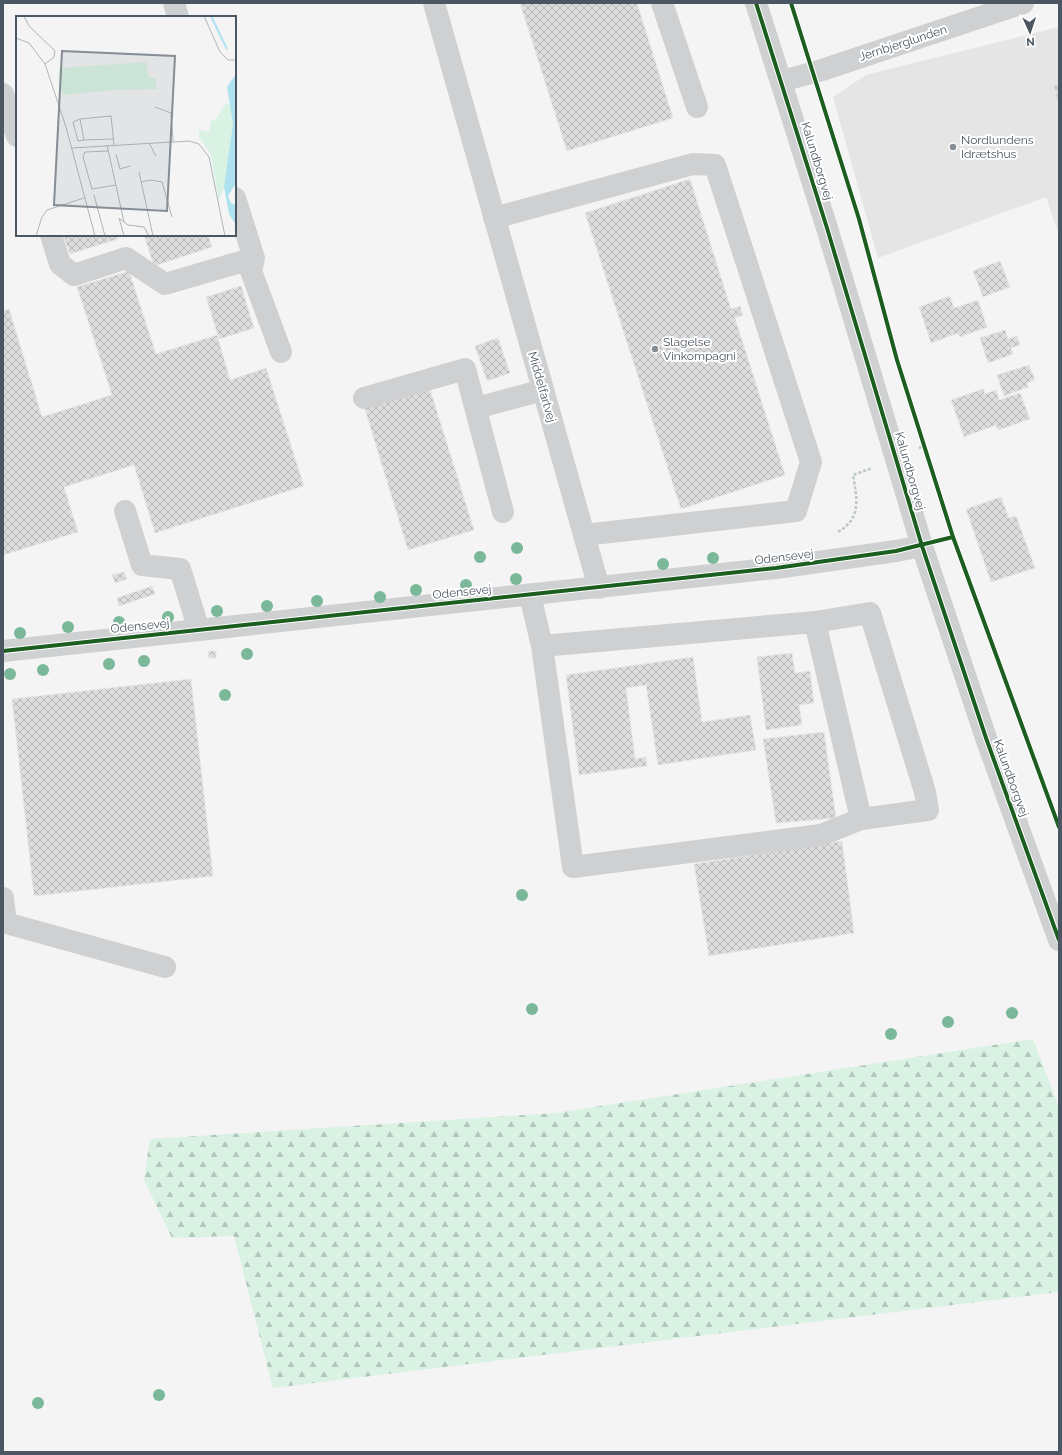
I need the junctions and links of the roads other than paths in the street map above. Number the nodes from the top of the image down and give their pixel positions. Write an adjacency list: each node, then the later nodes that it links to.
1 (174, 3): 6 (street)
2 (434, 3): 12 (street, Middelfartvej)
3 (662, 3): 9 (street)
4 (756, 3): 7 (street, Kalundborgvej)
5 (1023, 3): 7 (street, Jernbjerglunden)
6 (178, 16)
7 (782, 81): 22 (street, Kalundborgvej)
8 (3, 94): 10 (street)
9 (697, 107)
10 (16, 133)
11 (236, 201): 14 (street)
12 (494, 218): 16 (street, Middelfartvej); 21 (street)
13 (50, 236): 14 (street)
14 (254, 258): 15 (street)
15 (281, 352)
16 (543, 390): 18 (street); 21 (street, Middelfartvej)
17 (364, 398): 18 (street)
18 (476, 408): 20 (street)
19 (125, 511): 26 (street)
20 (502, 512)
21 (584, 535): 23 (street, Middelfartvej)
22 (922, 546): 23 (street, Odensevej); 31 (street, Kalundborgvej)
23 (599, 588): 24 (street, Odensevej)
24 (530, 595): 26 (street, Odensevej); 27 (street)
25 (815, 622): 27 (street); 29 (street); 29 (street)
26 (199, 630): 28 (street, Odensevej)
27 (542, 646): 29 (street)
28 (3, 651)
29 (861, 819)
30 (3, 898): 32 (street)
31 (1059, 940)
32 (165, 966)

